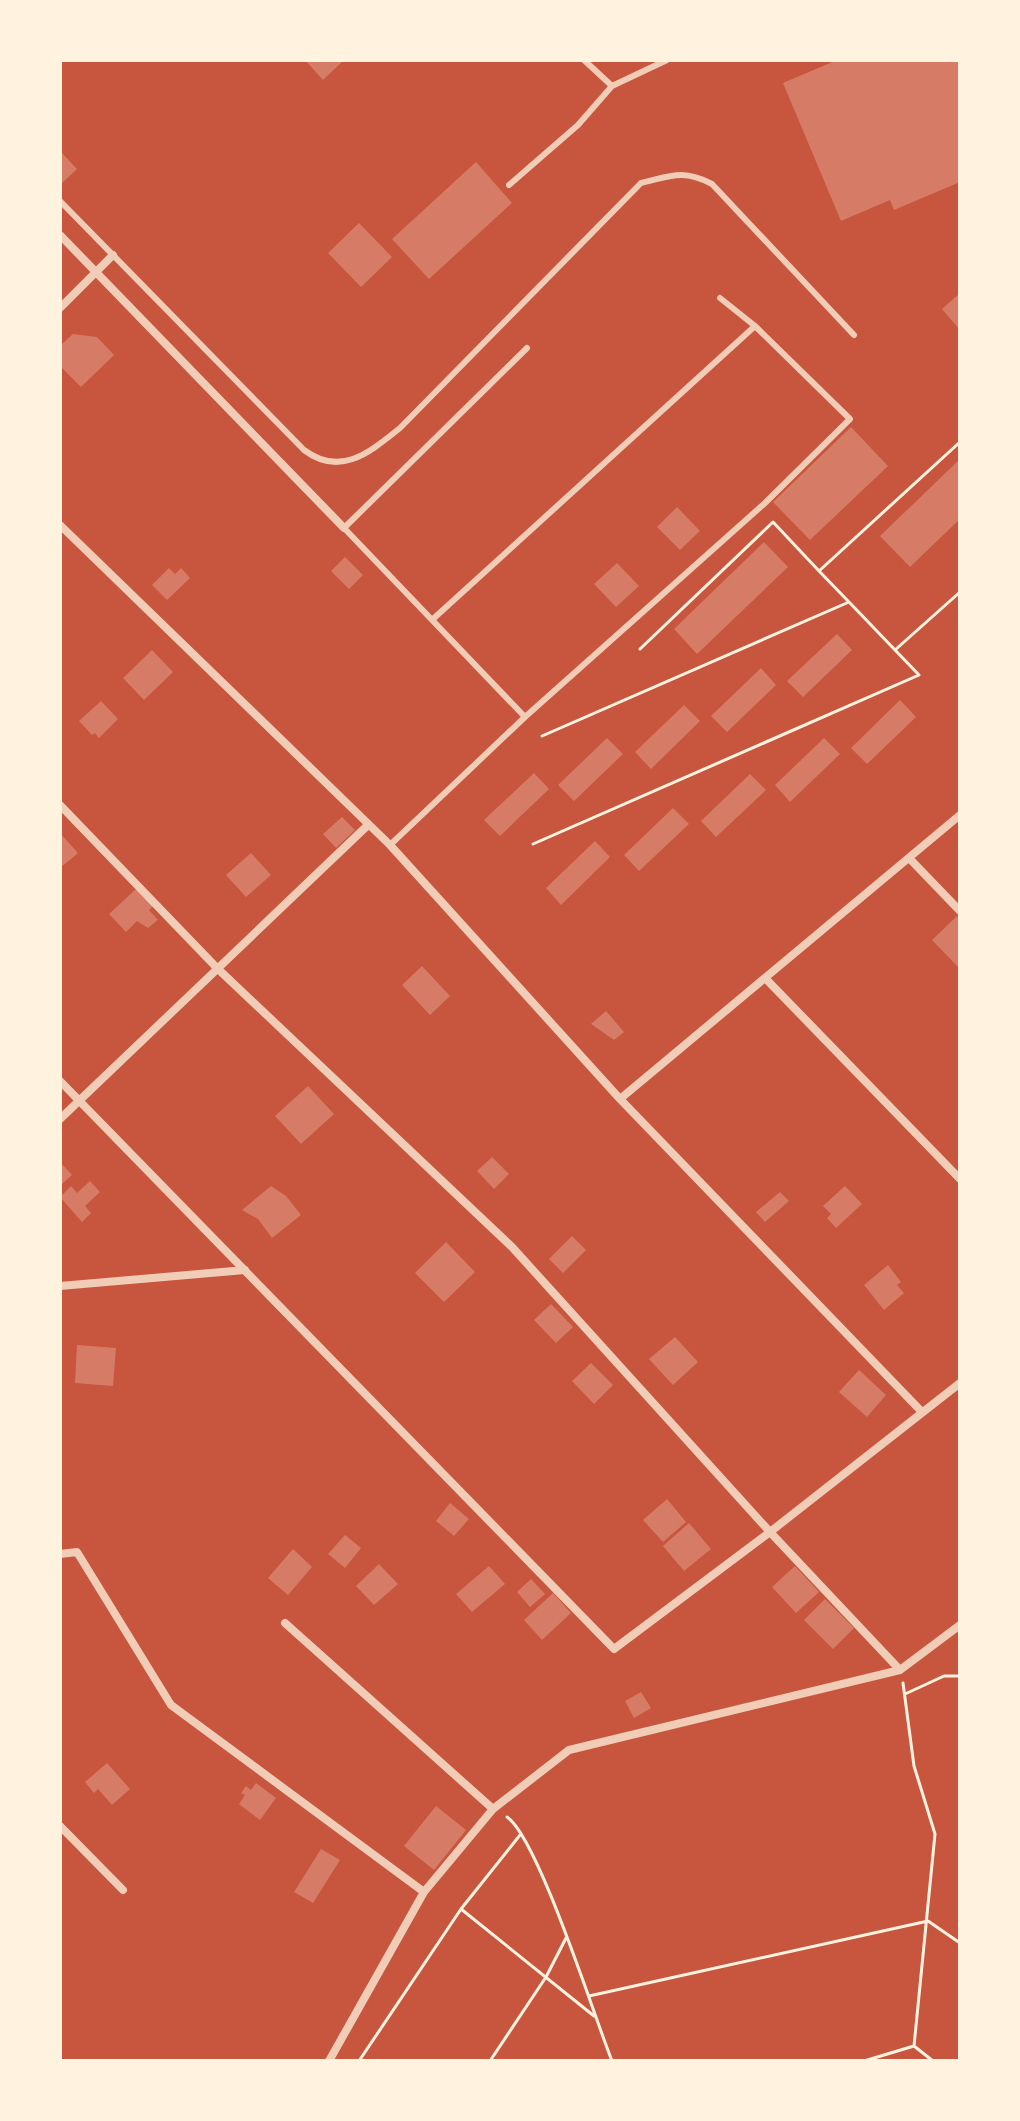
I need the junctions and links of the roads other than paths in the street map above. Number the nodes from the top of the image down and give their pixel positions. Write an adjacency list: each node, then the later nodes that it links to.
1 (584, 60): 3 (lane)
2 (667, 60): 3 (lane)
3 (612, 86): 4 (lane)
4 (509, 185)
5 (60, 201): 7 (lane)
6 (60, 235): 8 (street)
7 (113, 255): 8 (street); 12 (lane)
8 (97, 271): 10 (street); 15 (street)
9 (720, 298): 11 (lane)
10 (60, 308)
11 (755, 326): 16 (lane); 17 (lane)
12 (854, 335)
13 (527, 348): 15 (lane)
14 (60, 525): 20 (street)
15 (344, 528): 16 (lane)
16 (433, 619): 17 (lane)
17 (525, 717): 21 (lane)
18 (60, 805): 24 (street)
19 (960, 815): 22 (street)
20 (368, 825): 21 (street); 24 (street)
21 (390, 845): 27 (street)
22 (909, 858): 23 (street); 25 (street)
23 (960, 911)
24 (217, 968): 28 (street); 35 (street)
25 (765, 978): 27 (street); 30 (street)
26 (60, 1081): 28 (street)
27 (620, 1099): 34 (street)
28 (80, 1102): 29 (street); 31 (street)
29 (60, 1119)
30 (960, 1179)
31 (245, 1270): 32 (street); 35 (street)
32 (60, 1286)
33 (960, 1383): 34 (street)
34 (922, 1412): 35 (street)
35 (770, 1532): 39 (street)
36 (60, 1554): 43 (street)
37 (285, 1623): 40 (street)
38 (960, 1625): 39 (street)
39 (900, 1670): 40 (street)
40 (493, 1809): 43 (street)
41 (60, 1826): 42 (street)
42 (123, 1890)
43 (424, 1892): 44 (street)
44 (329, 2061)

